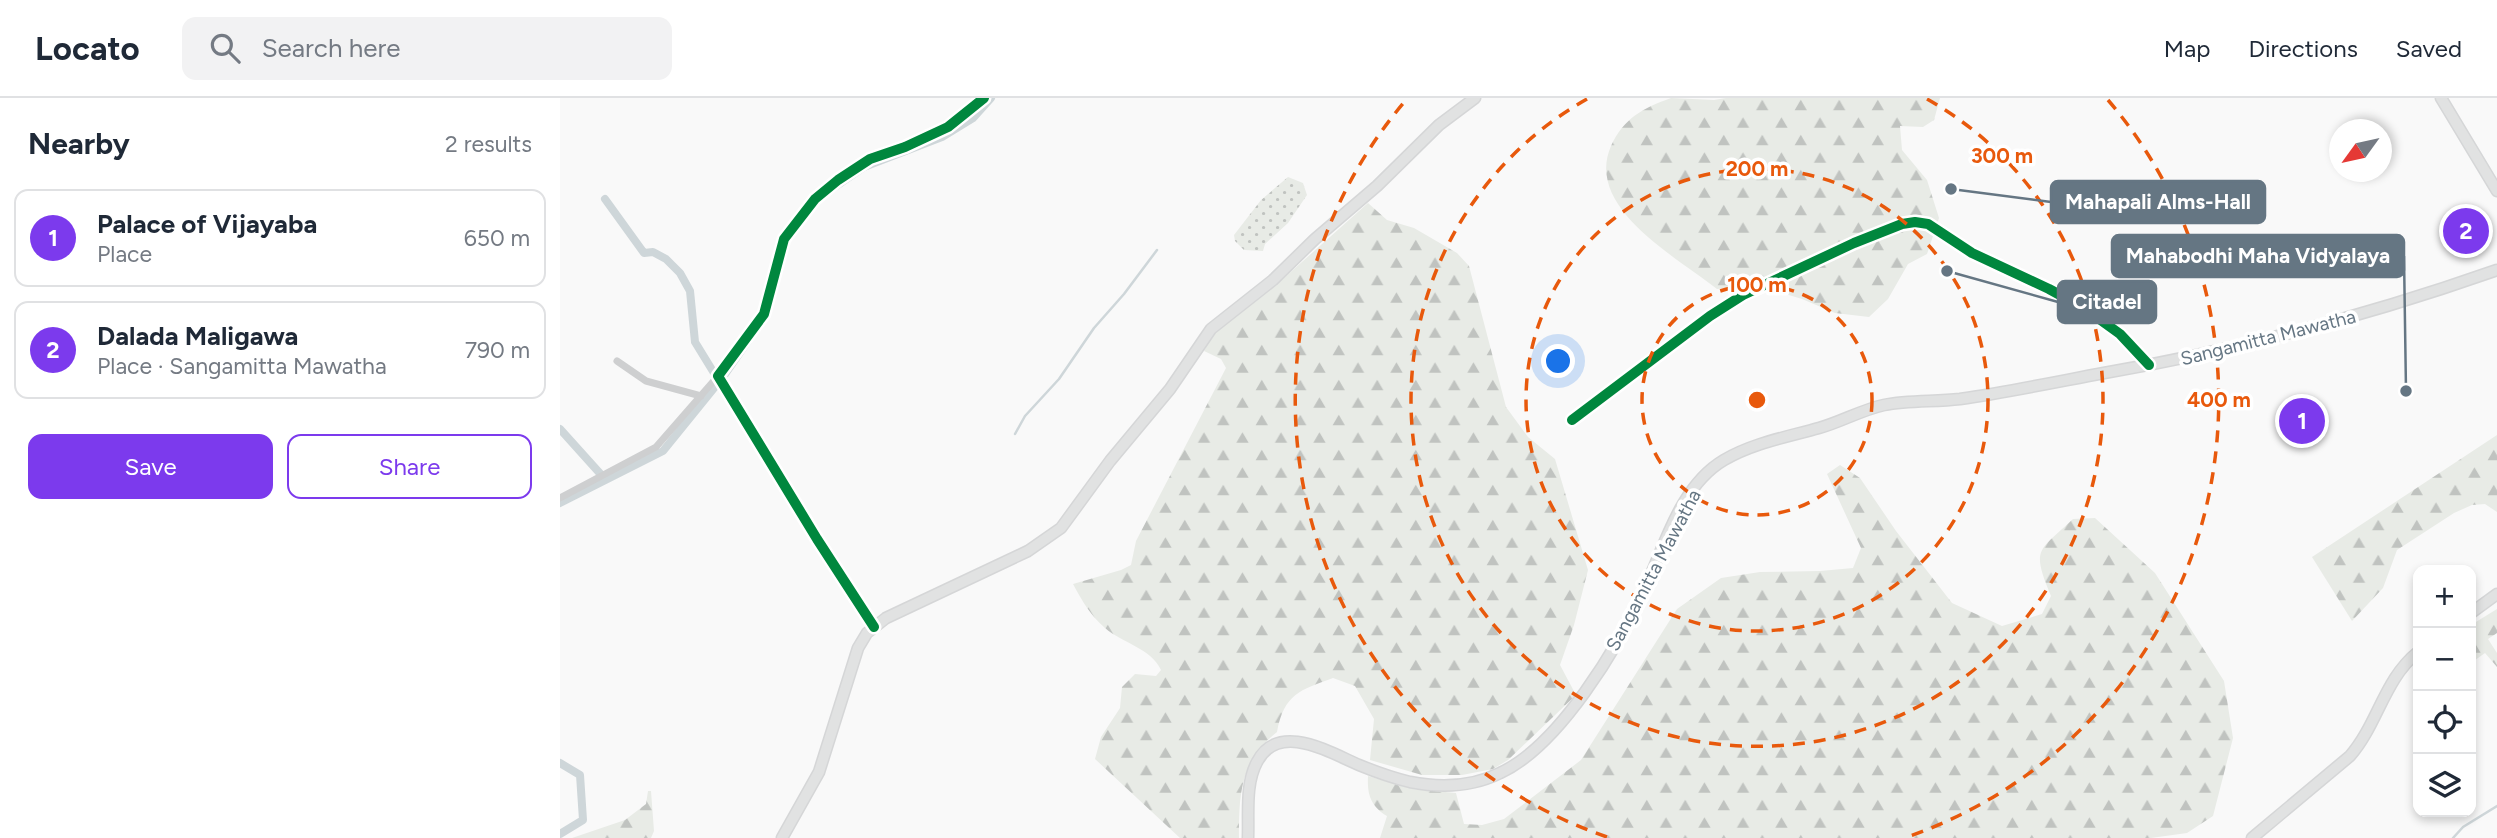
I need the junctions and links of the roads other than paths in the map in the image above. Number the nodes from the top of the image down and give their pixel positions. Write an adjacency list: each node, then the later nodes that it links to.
1 (984, 98): 8 (street)
2 (1475, 98): 14 (main road)
3 (2441, 98): 4 (main road)
4 (2497, 191)
5 (2497, 270): 7 (main road, Sangamitta Mawatha)
6 (617, 361): 9 (street)
7 (2149, 365): 10 (street); 17 (main road, Sangamitta Mawatha)
8 (718, 376): 9 (street); 14 (street)
9 (701, 396): 11 (street)
10 (1572, 420)
11 (560, 498)
12 (2497, 594): 13 (main road)
13 (2476, 609)
14 (874, 627): 16 (main road)
15 (2413, 657): 18 (main road)
16 (782, 838)
17 (1248, 838)
18 (2252, 838)

